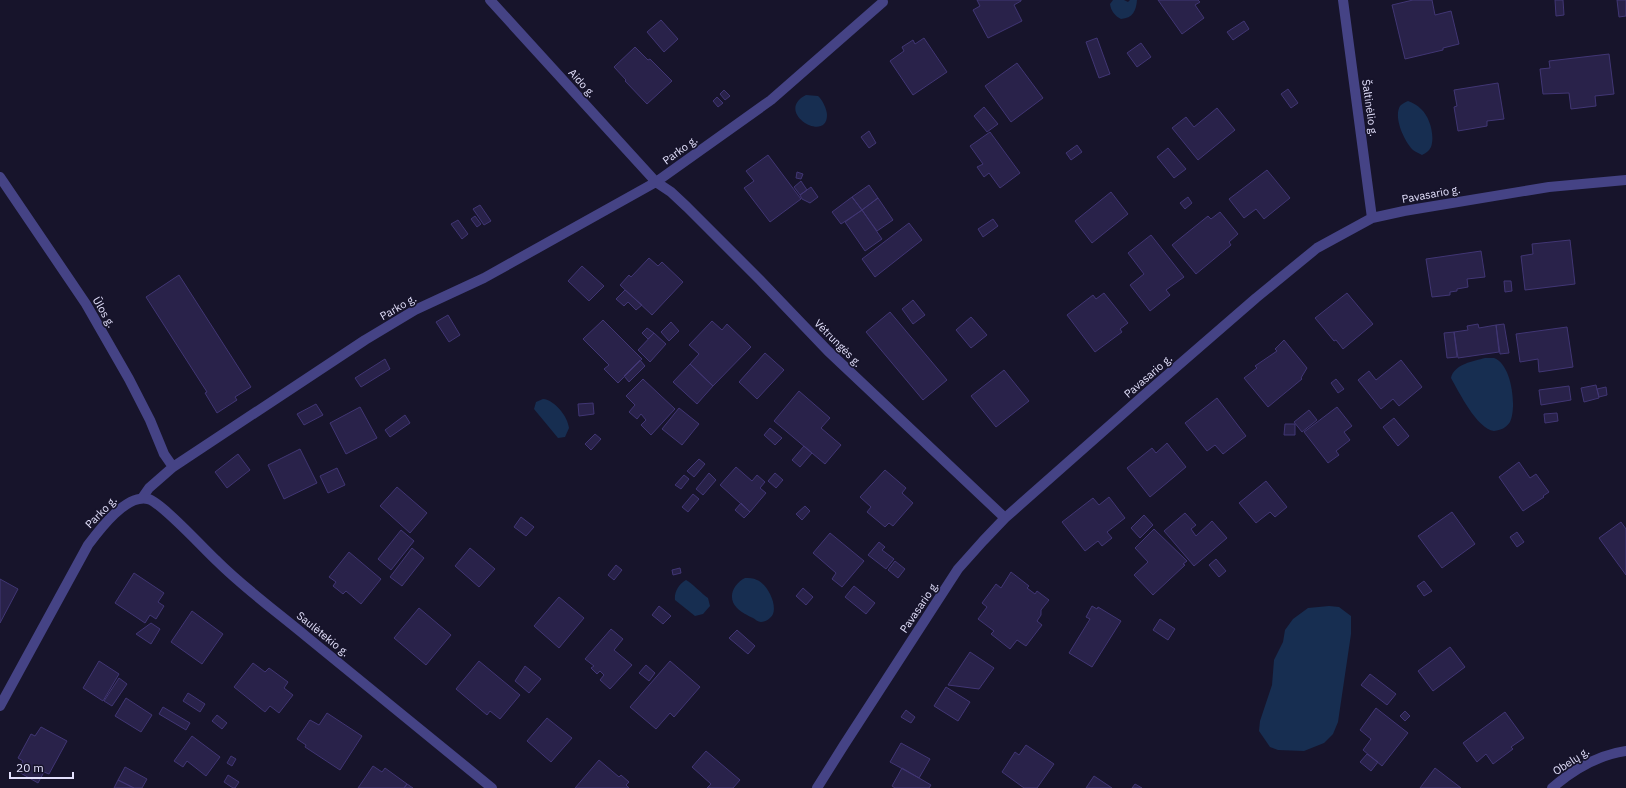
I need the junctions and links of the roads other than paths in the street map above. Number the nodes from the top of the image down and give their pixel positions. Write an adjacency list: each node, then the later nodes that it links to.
1 (490, 0): 6 (street, Aido g.)
2 (1343, 0): 7 (street, Šaltinėlio g.)
3 (883, 2): 6 (street, Parko g.)
4 (0, 177): 8 (street, Ūlos g.)
5 (1626, 180): 7 (street, Pavasario g.)
6 (656, 182): 8 (street, Parko g.); 10 (street, Vėtrungės g.)
7 (1372, 218): 10 (street, Pavasario g.)
8 (173, 467): 9 (street, Parko g.)
9 (142, 498): 11 (street, Parko g.); 13 (street, Saulėtekio g.)
10 (1005, 518): 14 (street, Pavasario g.)
11 (0, 706)
12 (1626, 751): 15 (street, Obelų g.)
13 (492, 788)
14 (817, 788)
15 (1552, 788)

